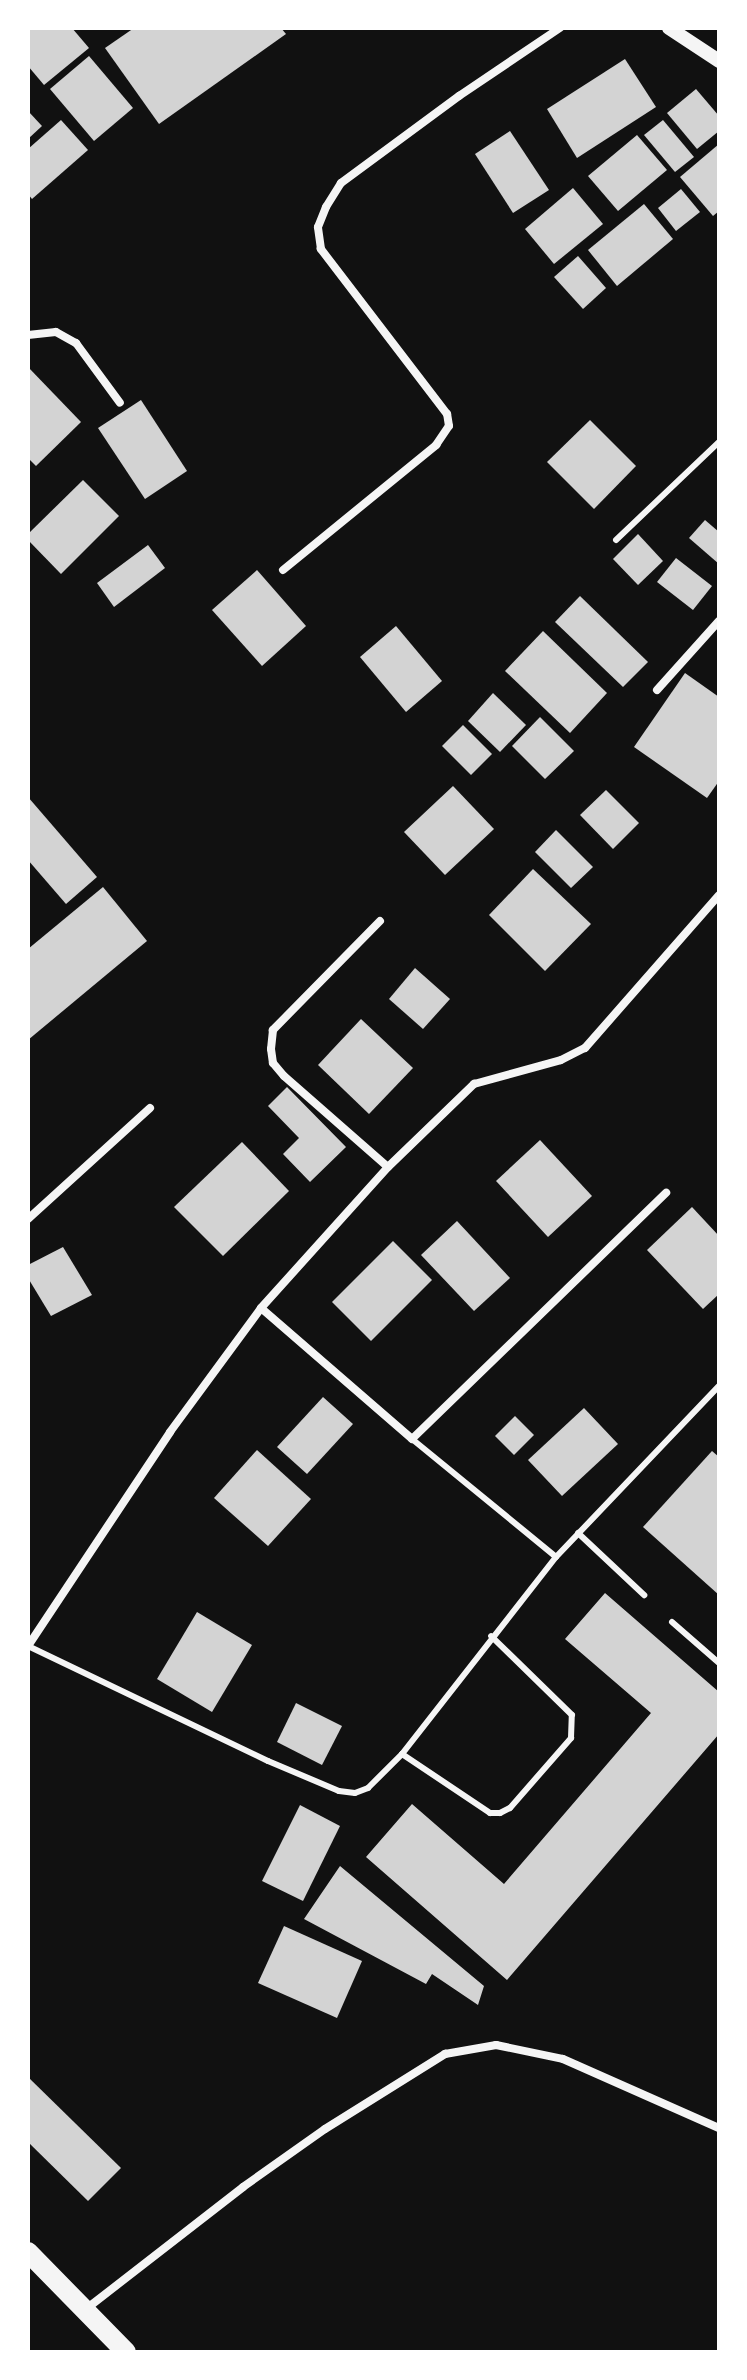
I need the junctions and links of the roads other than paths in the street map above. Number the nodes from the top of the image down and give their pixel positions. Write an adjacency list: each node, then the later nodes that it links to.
1 (560, 28): 8 (street)
2 (669, 28): 3 (street)
3 (719, 61)
4 (28, 335): 5 (street)
5 (120, 403)
6 (719, 442): 7 (lane)
7 (616, 540)
8 (283, 570)
9 (719, 621): 10 (street)
10 (657, 690)
11 (719, 895): 14 (street)
12 (380, 921): 14 (street)
13 (150, 1108): 16 (street)
14 (388, 1167): 17 (street)
15 (666, 1193): 19 (street)
16 (28, 1219)
17 (261, 1308): 19 (street); 25 (street)
18 (719, 1386): 20 (lane)
19 (412, 1439): 21 (lane)
20 (578, 1533): 21 (lane); 22 (lane)
21 (556, 1557): 24 (lane)
22 (644, 1595)
23 (672, 1622): 26 (lane)
24 (491, 1636): 27 (lane); 27 (lane)
25 (28, 1646): 27 (lane)
26 (719, 1663)
27 (402, 1754)
28 (719, 2128): 30 (street)
29 (28, 2252): 30 (main road)
30 (86, 2309): 31 (main road)
31 (126, 2352)

